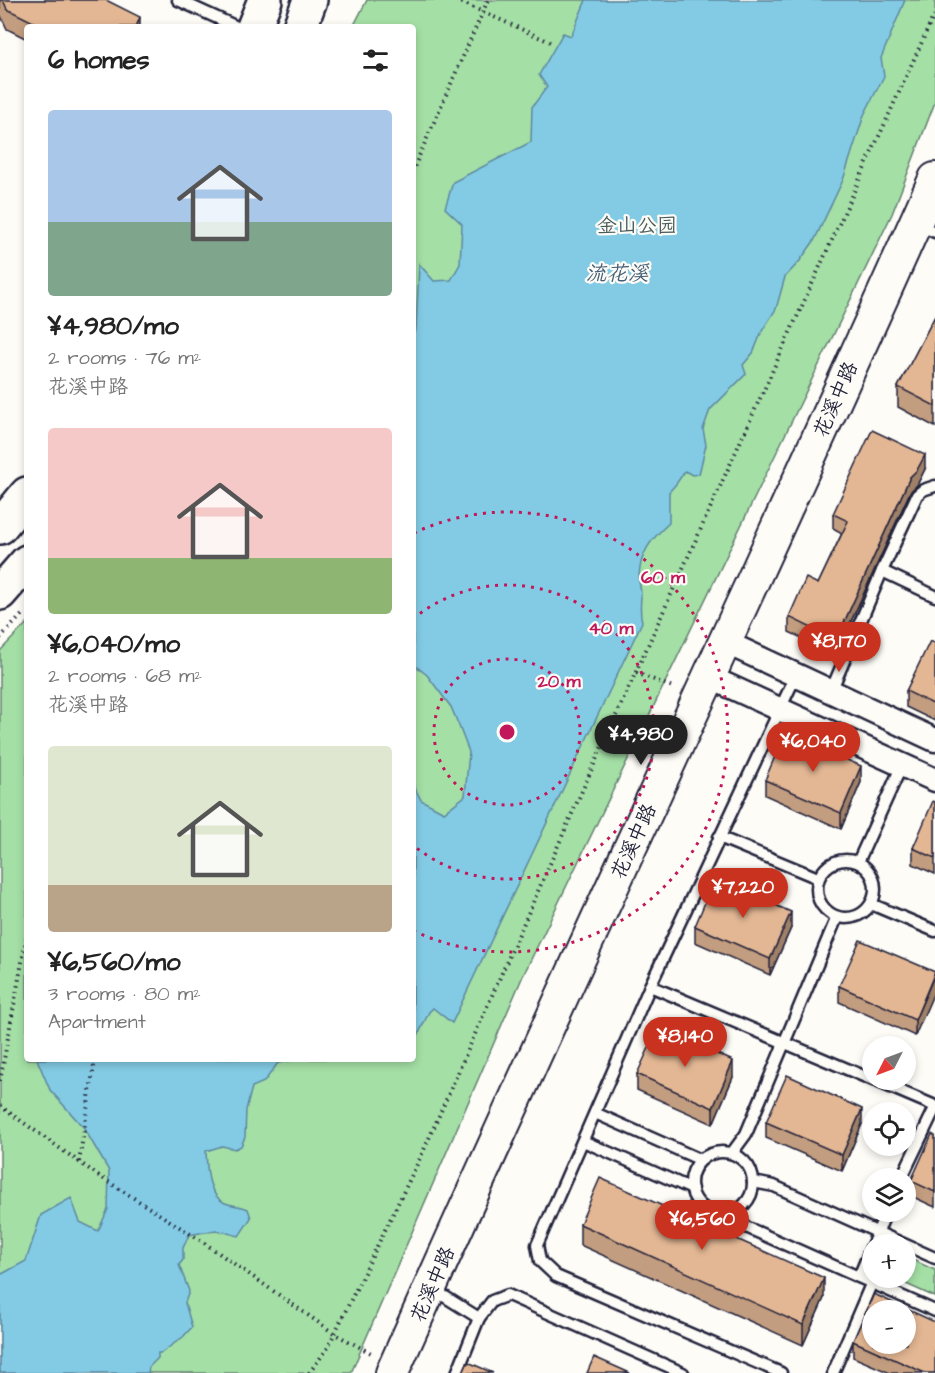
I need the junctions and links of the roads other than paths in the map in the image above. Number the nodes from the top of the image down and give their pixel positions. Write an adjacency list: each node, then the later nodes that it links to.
1 (178, 0): 4 (lane)
2 (264, 0): 5 (main road)
3 (310, 0): 6 (main road)
4 (230, 24)
5 (255, 24)
6 (301, 24)
7 (935, 179): 8 (street, 花溪中路)
8 (925, 228): 16 (street, 花溪中路)
9 (935, 486): 13 (lane)
10 (24, 498): 11 (main road)
11 (0, 527)
12 (24, 565): 14 (main road)
13 (882, 571): 15 (lane); 19 (lane)
14 (0, 592)
15 (935, 596)
16 (725, 642): 17 (street); 18 (street, 花溪中路)
17 (796, 675): 19 (street); 20 (lane)
18 (704, 688): 20 (street); 47 (street, 花溪中路)
19 (831, 691): 21 (street)
20 (780, 709): 22 (street); 24 (lane)
21 (935, 740)
22 (902, 765): 23 (street); 25 (lane)
23 (935, 780)
24 (719, 837): 26 (lane); 30 (lane)
25 (858, 862): 26 (lane); 27 (lane)
26 (818, 878): 28 (lane)
27 (871, 904): 28 (lane); 29 (lane)
28 (837, 917): 31 (lane)
29 (935, 931)
30 (650, 986): 31 (lane); 35 (lane)
31 (784, 1042): 32 (lane); 37 (lane)
32 (862, 1075)
33 (896, 1090): 34 (lane)
34 (935, 1107): 39 (lane)
35 (595, 1113): 36 (lane); 38 (lane)
36 (583, 1141): 41 (lane); 55 (lane)
37 (732, 1153): 38 (lane); 40 (lane)
38 (700, 1160): 41 (lane)
39 (906, 1168)
40 (753, 1182): 42 (lane); 44 (lane)
41 (692, 1189): 42 (lane)
42 (730, 1212): 46 (lane)
43 (881, 1222): 44 (lane)
44 (877, 1231): 45 (lane); 46 (lane)
45 (935, 1258)
46 (860, 1277)
47 (430, 1287): 51 (lane); 52 (street, 花溪中路)
48 (869, 1288): 56 (lane)
49 (885, 1288): 50 (lane)
50 (935, 1311)
51 (480, 1318): 53 (lane); 54 (lane)
52 (393, 1370)
53 (457, 1373)
54 (683, 1373)
55 (781, 1373)
56 (834, 1373)

